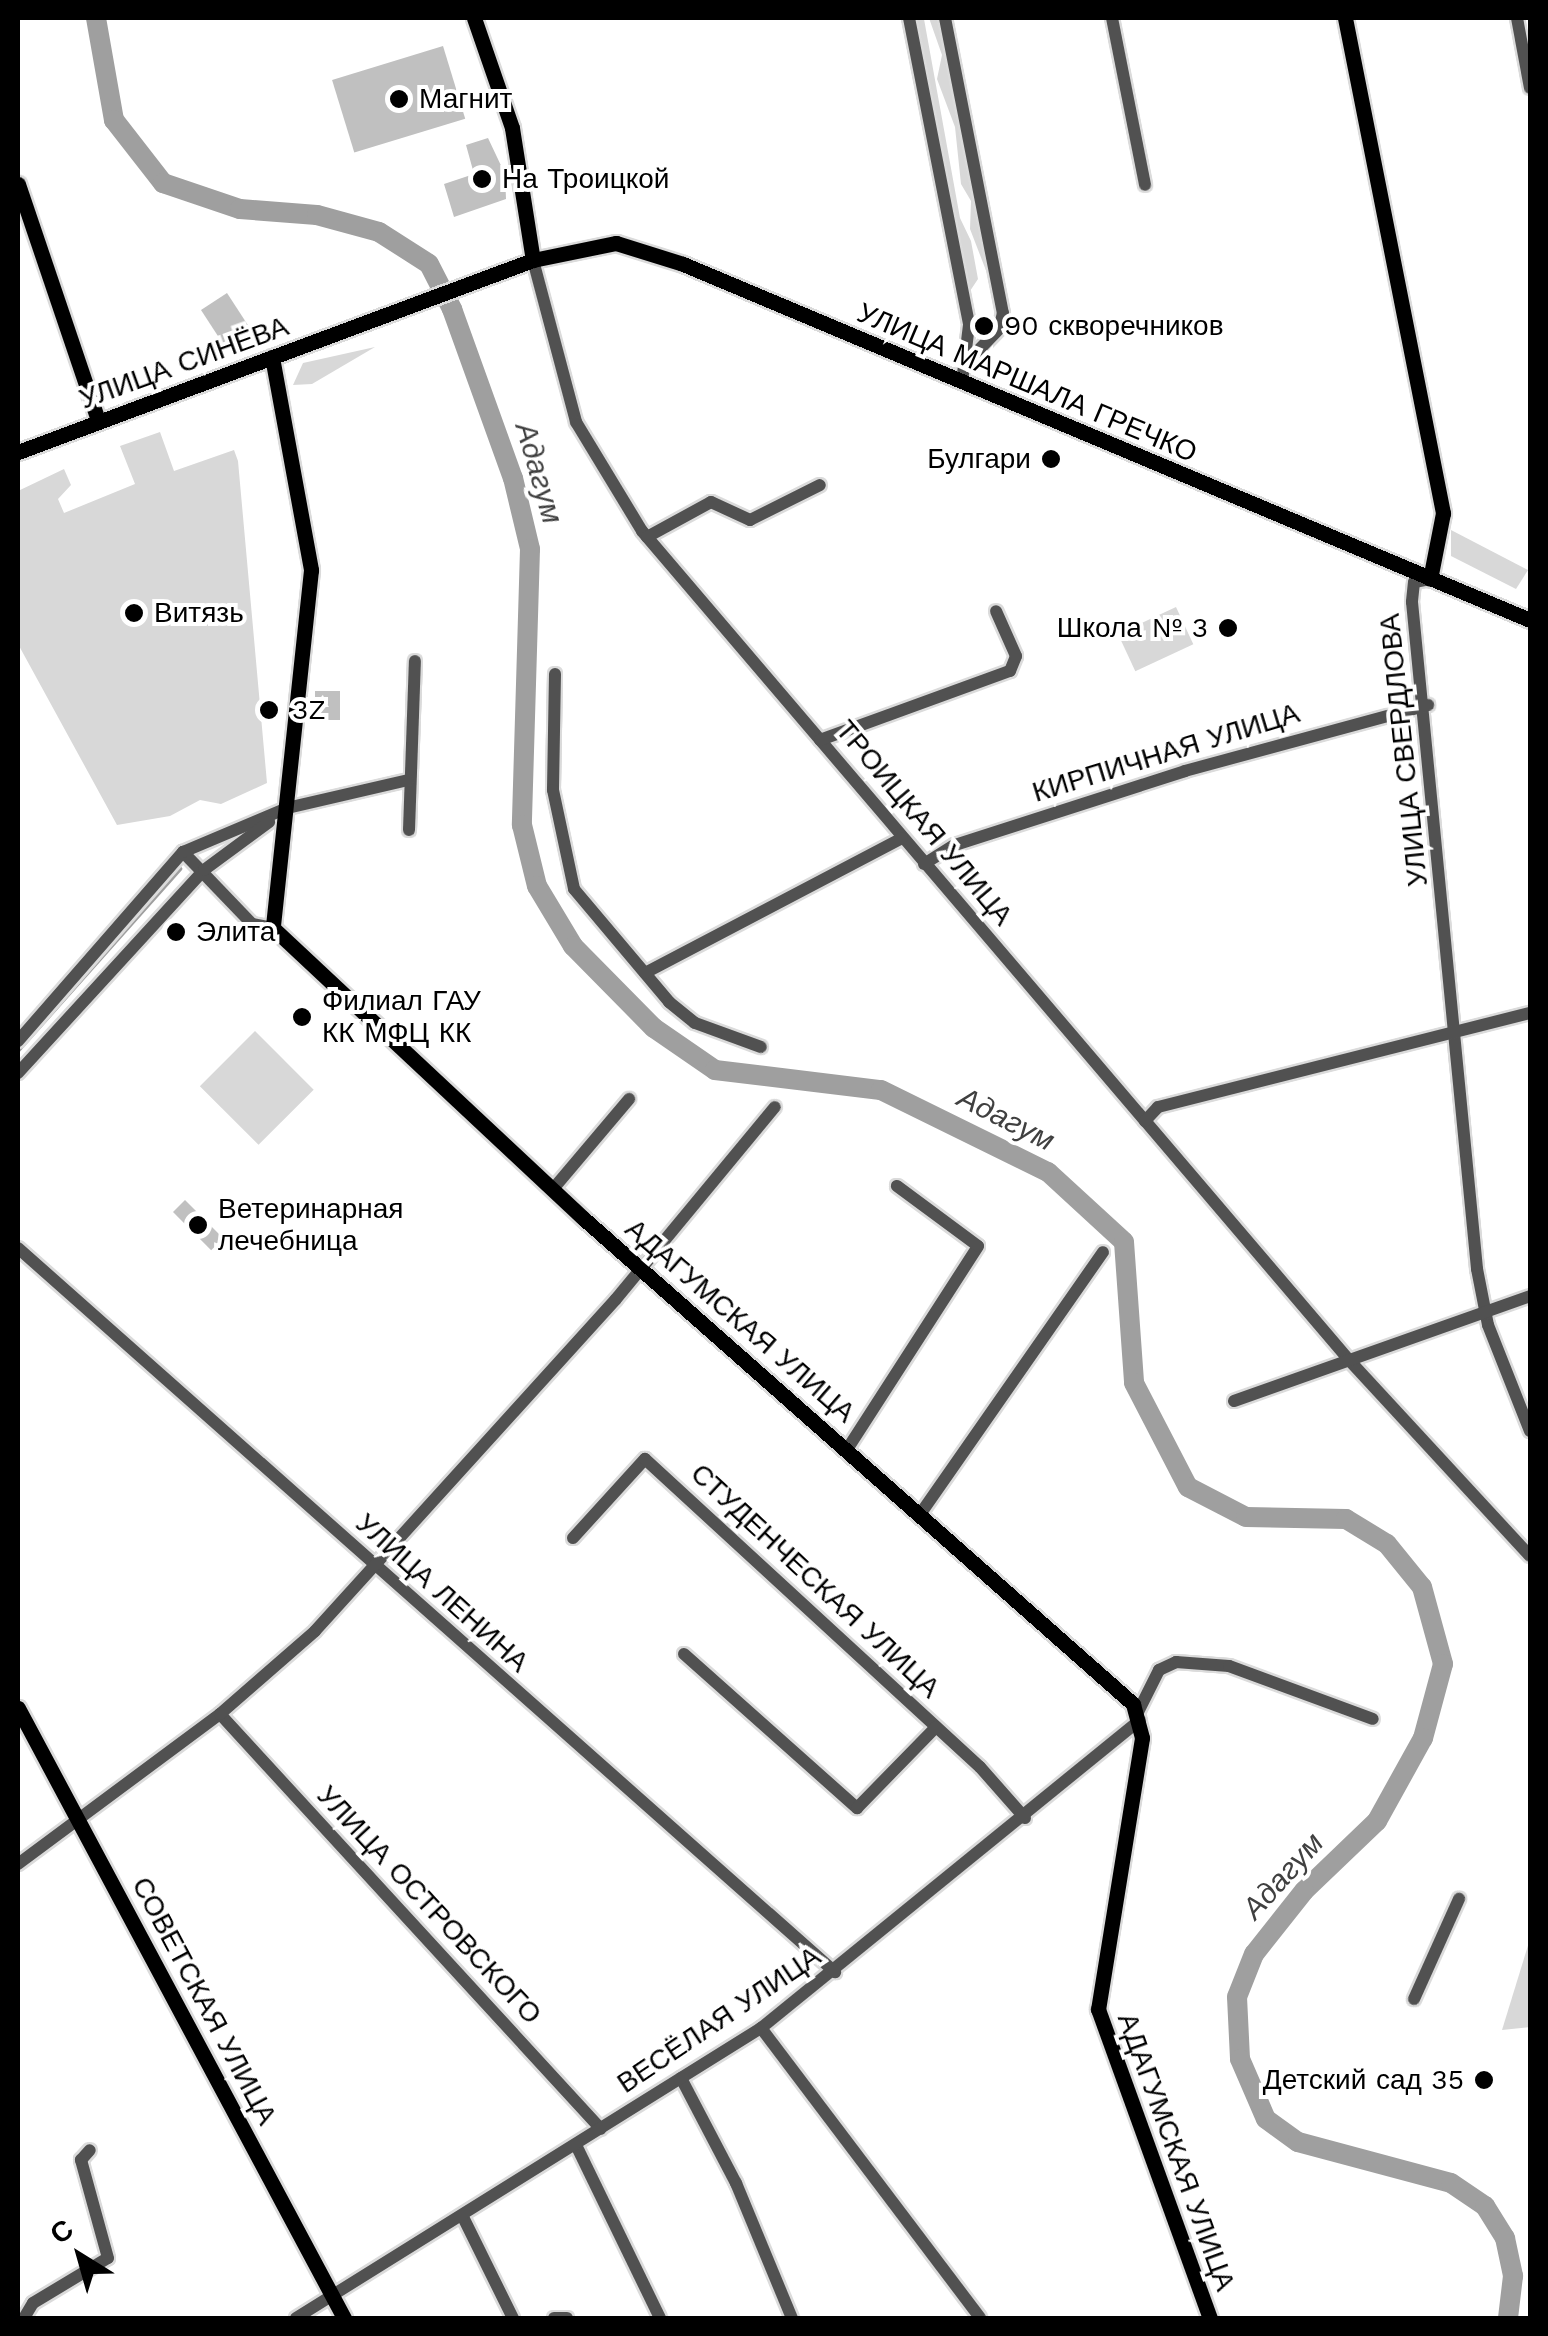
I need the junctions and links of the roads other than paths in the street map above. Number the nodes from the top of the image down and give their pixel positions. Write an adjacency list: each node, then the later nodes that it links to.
1 (474, 18): 10 (main road, ТРОИЦКАЯ УЛИЦА)
2 (909, 18): 13 (street)
3 (945, 18): 13 (street)
4 (1112, 18): 9 (street)
5 (1346, 18): 19 (main road, УЛИЦА СВЕРДЛОВА)
6 (1517, 18): 7 (street)
7 (1530, 88)
8 (18, 184): 15 (main road)
9 (1145, 185)
10 (533, 260): 11 (main road, УЛИЦА МАРШАЛА ГРЕЧКО); 14 (main road, УЛИЦА МАРШАЛА ГРЕЧКО); 18 (street, ТРОИЦКАЯ УЛИЦА)
11 (499, 277): 12 (main road, УЛИЦА СИНЁВА)
12 (272, 357): 15 (main road, УЛИЦА СИНЁВА); 27 (main road)
13 (970, 360): 14 (street)
14 (962, 382): 19 (main road, УЛИЦА МАРШАЛА ГРЕЧКО)
15 (98, 420): 16 (main road, УЛИЦА СИНЁВА)
16 (18, 452)
17 (820, 486): 18 (street)
18 (647, 537): 25 (street, ТРОИЦКАЯ УЛИЦА)
19 (1430, 579): 21 (main road, УЛИЦА МАРШАЛА ГРЕЧКО); 24 (street, УЛИЦА СВЕРДЛОВА)
20 (996, 610): 25 (street)
21 (1530, 620)
22 (415, 660): 26 (street)
23 (555, 674): 34 (street)
24 (1428, 705): 31 (street, КИРПИЧНАЯ УЛИЦА); 36 (street, УЛИЦА СВЕРДЛОВА)
25 (820, 740): 29 (street, ТРОИЦКАЯ УЛИЦА)
26 (408, 780): 27 (street); 28 (street)
27 (287, 808): 30 (street); 32 (street); 33 (main road)
28 (409, 830)
29 (902, 838): 31 (street, ТРОИЦКАЯ УЛИЦА); 34 (street)
30 (183, 852): 32 (street); 37 (street)
31 (924, 864): 42 (street, ТРОИЦКАЯ УЛИЦА)
32 (204, 870): 33 (street); 39 (street)
33 (274, 928): 44 (main road, АДАГУМСКАЯ УЛИЦА)
34 (645, 972): 38 (street)
35 (1530, 1013): 36 (street)
36 (1456, 1032): 42 (street); 49 (street, УЛИЦА СВЕРДЛОВА)
37 (18, 1041)
38 (761, 1047)
39 (18, 1073)
40 (629, 1099): 44 (street)
41 (775, 1107): 47 (street)
42 (1145, 1121): 50 (street, ТРОИЦКАЯ УЛИЦА)
43 (897, 1186): 53 (street)
44 (554, 1189): 47 (main road, АДАГУМСКАЯ УЛИЦА)
45 (18, 1248): 57 (street, УЛИЦА ЛЕНИНА)
46 (1104, 1252): 54 (street)
47 (641, 1268): 53 (main road, АДАГУМСКАЯ УЛИЦА); 57 (street)
48 (1530, 1296): 49 (street)
49 (1485, 1313): 50 (street); 52 (street, УЛИЦА СВЕРДЛОВА)
50 (1350, 1360): 51 (street); 56 (street, ТРОИЦКАЯ УЛИЦА)
51 (1234, 1402)
52 (1530, 1431)
53 (848, 1448): 54 (main road, АДАГУМСКАЯ УЛИЦА)
54 (921, 1513): 61 (main road, АДАГУМСКАЯ УЛИЦА)
55 (573, 1538): 63 (street, СТУДЕНЧЕСКАЯ УЛИЦА)
56 (1530, 1556)
57 (372, 1566): 60 (street); 68 (street, УЛИЦА ЛЕНИНА)
58 (684, 1654): 63 (street)
59 (18, 1708): 65 (main road, СОВЕТСКАЯ УЛИЦА)
60 (220, 1714): 65 (street); 72 (street, УЛИЦА ОСТРОВСКОГО)
61 (1139, 1716): 62 (street, ВЕСЁЛАЯ УЛИЦА); 64 (street, ВЕСЁЛАЯ УЛИЦА); 84 (main road, АДАГУМСКАЯ УЛИЦА)
62 (1373, 1719)
63 (936, 1727): 64 (street, СТУДЕНЧЕСКАЯ УЛИЦА)
64 (1025, 1818): 68 (street, ВЕСЁЛАЯ УЛИЦА)
65 (79, 1820): 66 (street); 76 (main road, СОВЕТСКАЯ УЛИЦА)
66 (18, 1864)
67 (1459, 1899): 69 (street)
68 (836, 1972): 70 (street, ВЕСЁЛАЯ УЛИЦА)
69 (1414, 1999)
70 (762, 2028): 71 (street, ВЕСЁЛАЯ УЛИЦА); 83 (street)
71 (680, 2078): 72 (street, ВЕСЁЛАЯ УЛИЦА); 82 (street)
72 (601, 2129): 73 (street, ВЕСЁЛАЯ УЛИЦА)
73 (576, 2145): 75 (street, ВЕСЁЛАЯ УЛИЦА); 81 (street)
74 (90, 2150): 77 (street)
75 (463, 2217): 76 (street, ВЕСЁЛАЯ УЛИЦА); 80 (street)
76 (334, 2297): 78 (street, ВЕСЁЛАЯ УЛИЦА); 79 (main road, СОВЕТСКАЯ УЛИЦА)
77 (24, 2318)
78 (296, 2318)
79 (344, 2318)
80 (512, 2318)
81 (660, 2318)
82 (792, 2318)
83 (980, 2318)
84 (1210, 2318)

